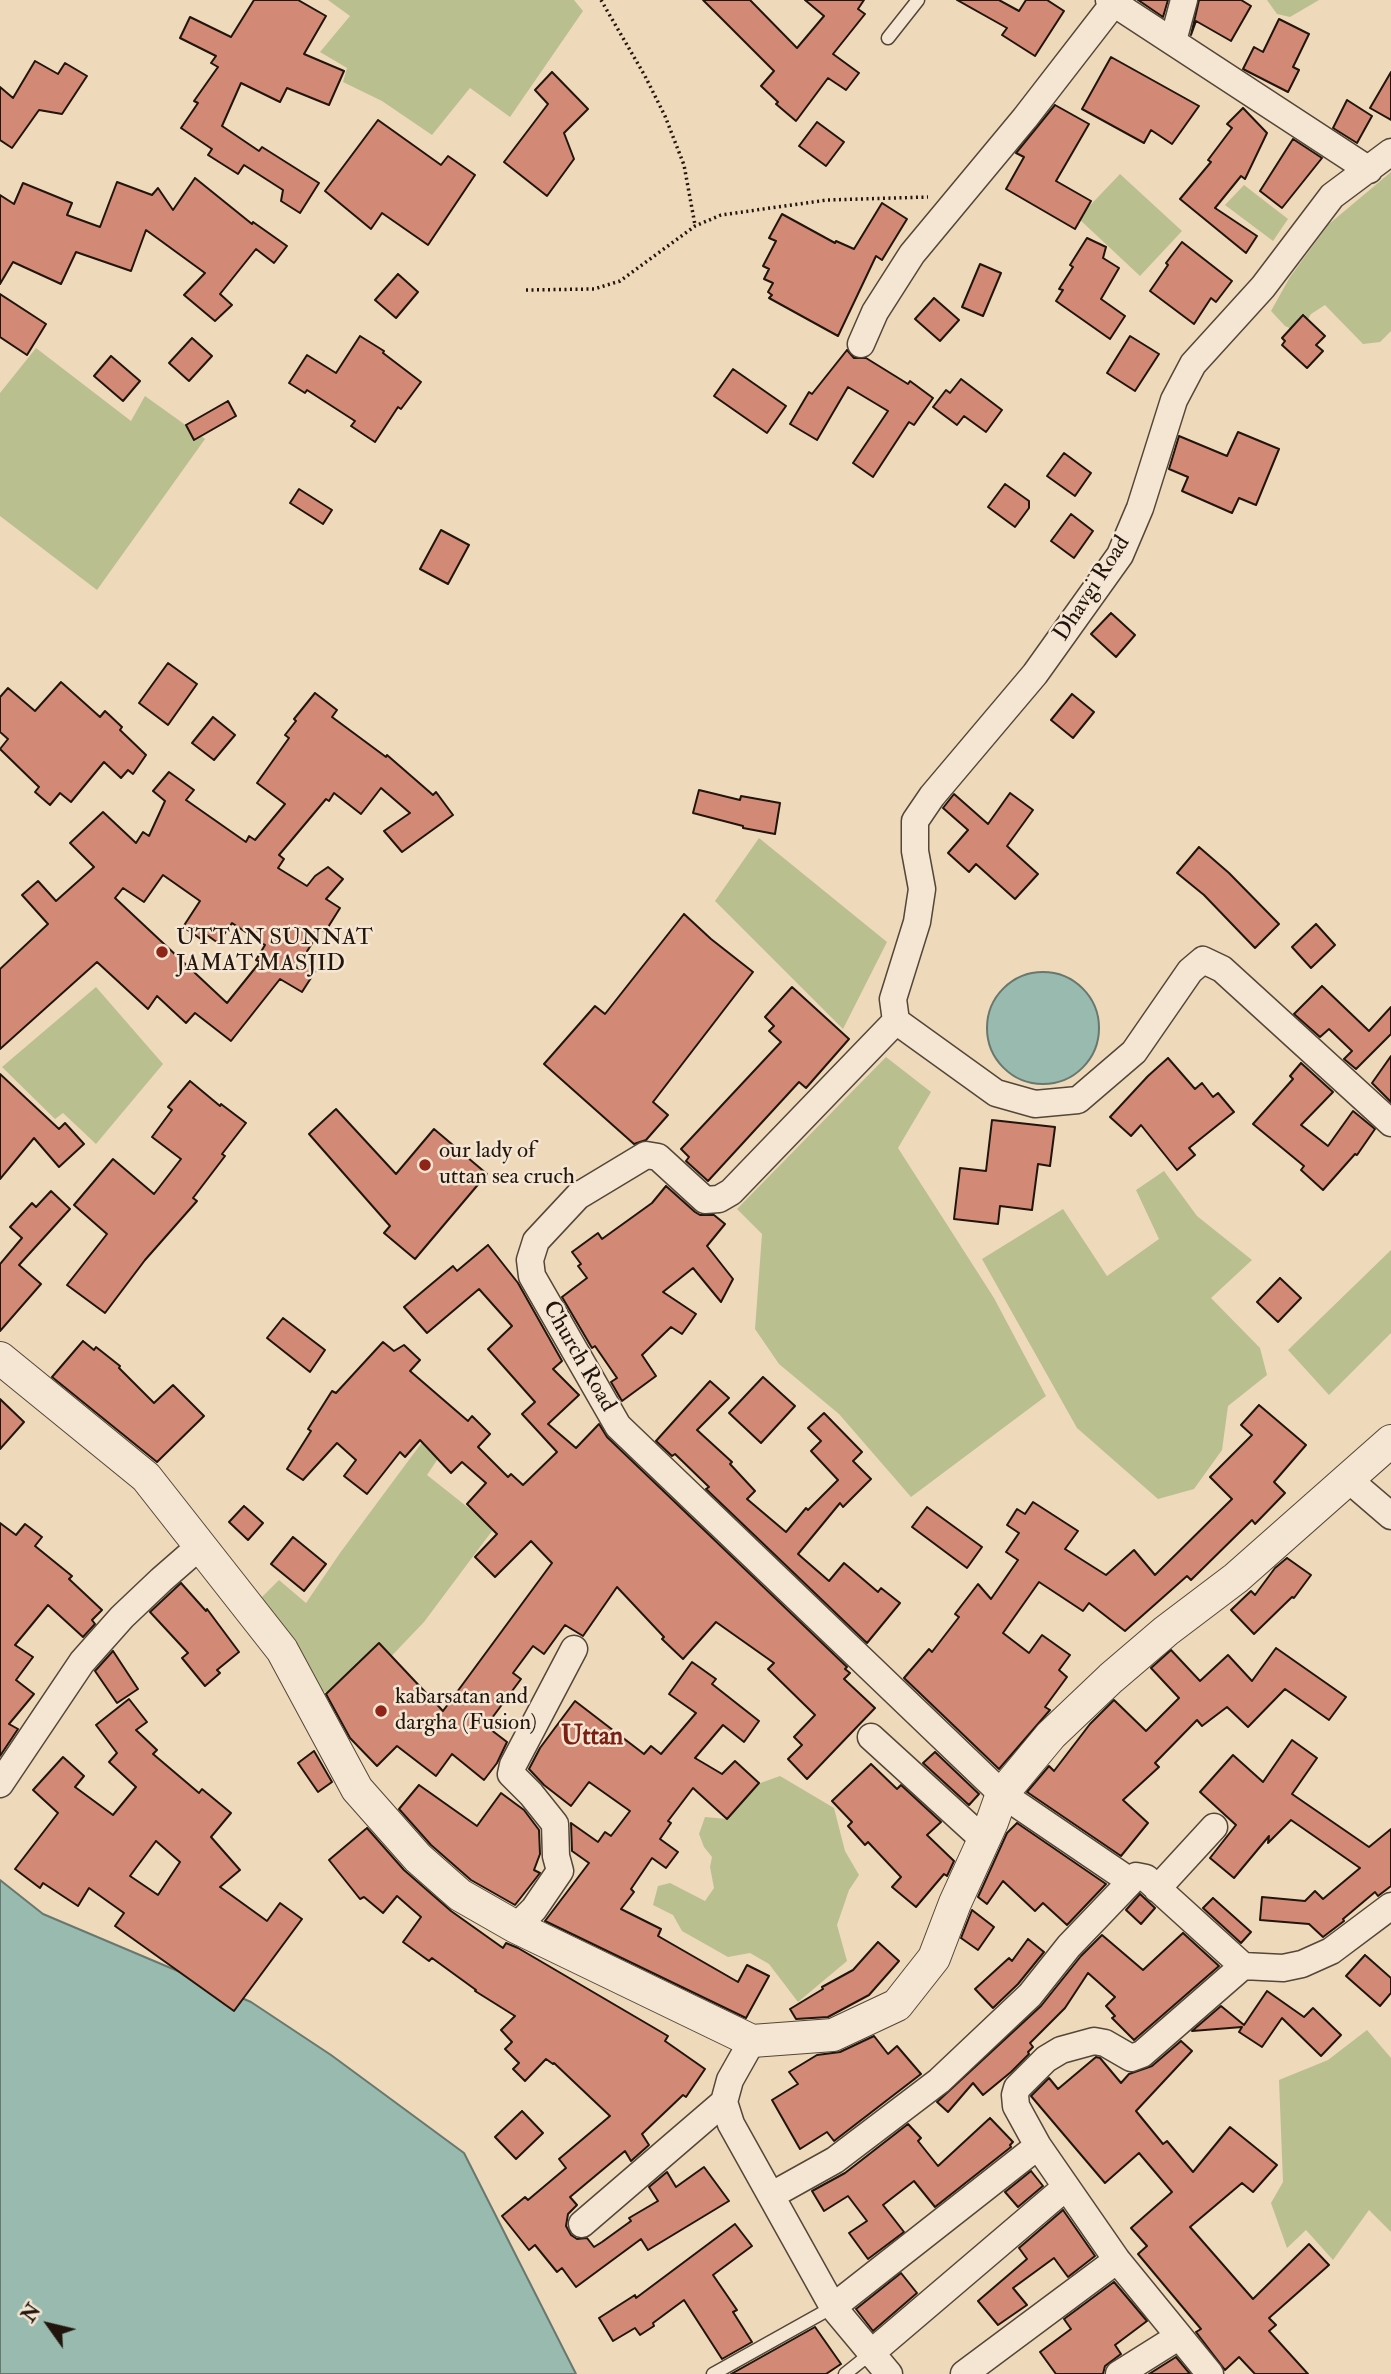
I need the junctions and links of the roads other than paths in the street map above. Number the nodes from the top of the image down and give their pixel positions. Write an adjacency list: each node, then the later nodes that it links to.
1 (918, 0): 4 (lane)
2 (1184, 0): 5 (street)
3 (1112, 2): 5 (street); 8 (street)
4 (888, 37)
5 (1172, 41): 7 (street)
6 (1391, 152): 7 (street, Dhavgi Road)
7 (1369, 170): 9 (street, Dhavgi Road)
8 (861, 344)
9 (897, 1021): 10 (street); 19 (street, Church Road)
10 (1391, 1123)
11 (0, 1358): 15 (street)
12 (1391, 1441): 13 (street)
13 (1348, 1479): 14 (street); 19 (street)
14 (1391, 1516)
15 (200, 1546): 18 (street); 25 (street)
16 (574, 1649): 25 (street)
17 (871, 1737): 21 (street)
18 (0, 1784)
19 (1002, 1794): 21 (street); 22 (street)
20 (1214, 1827): 23 (street)
21 (984, 1840): 27 (street)
22 (1130, 1881): 23 (street); 31 (street)
23 (1157, 1889): 26 (street)
24 (1391, 1906): 26 (street)
25 (516, 1927): 27 (street)
26 (1244, 1966): 29 (street)
27 (752, 2041): 28 (street)
28 (724, 2102): 31 (street); 32 (street)
29 (1038, 2146): 30 (street); 34 (street)
30 (1066, 2187): 33 (street); 36 (street)
31 (772, 2195): 34 (street)
32 (582, 2224)
33 (1117, 2260): 35 (street); 40 (street)
34 (833, 2307): 36 (street); 37 (lane)
35 (1178, 2337): 41 (street); 42 (street)
36 (870, 2354): 38 (lane); 39 (street)
37 (713, 2374)
38 (845, 2374)
39 (889, 2374)
40 (964, 2374)
41 (1119, 2374)
42 (1210, 2374)

